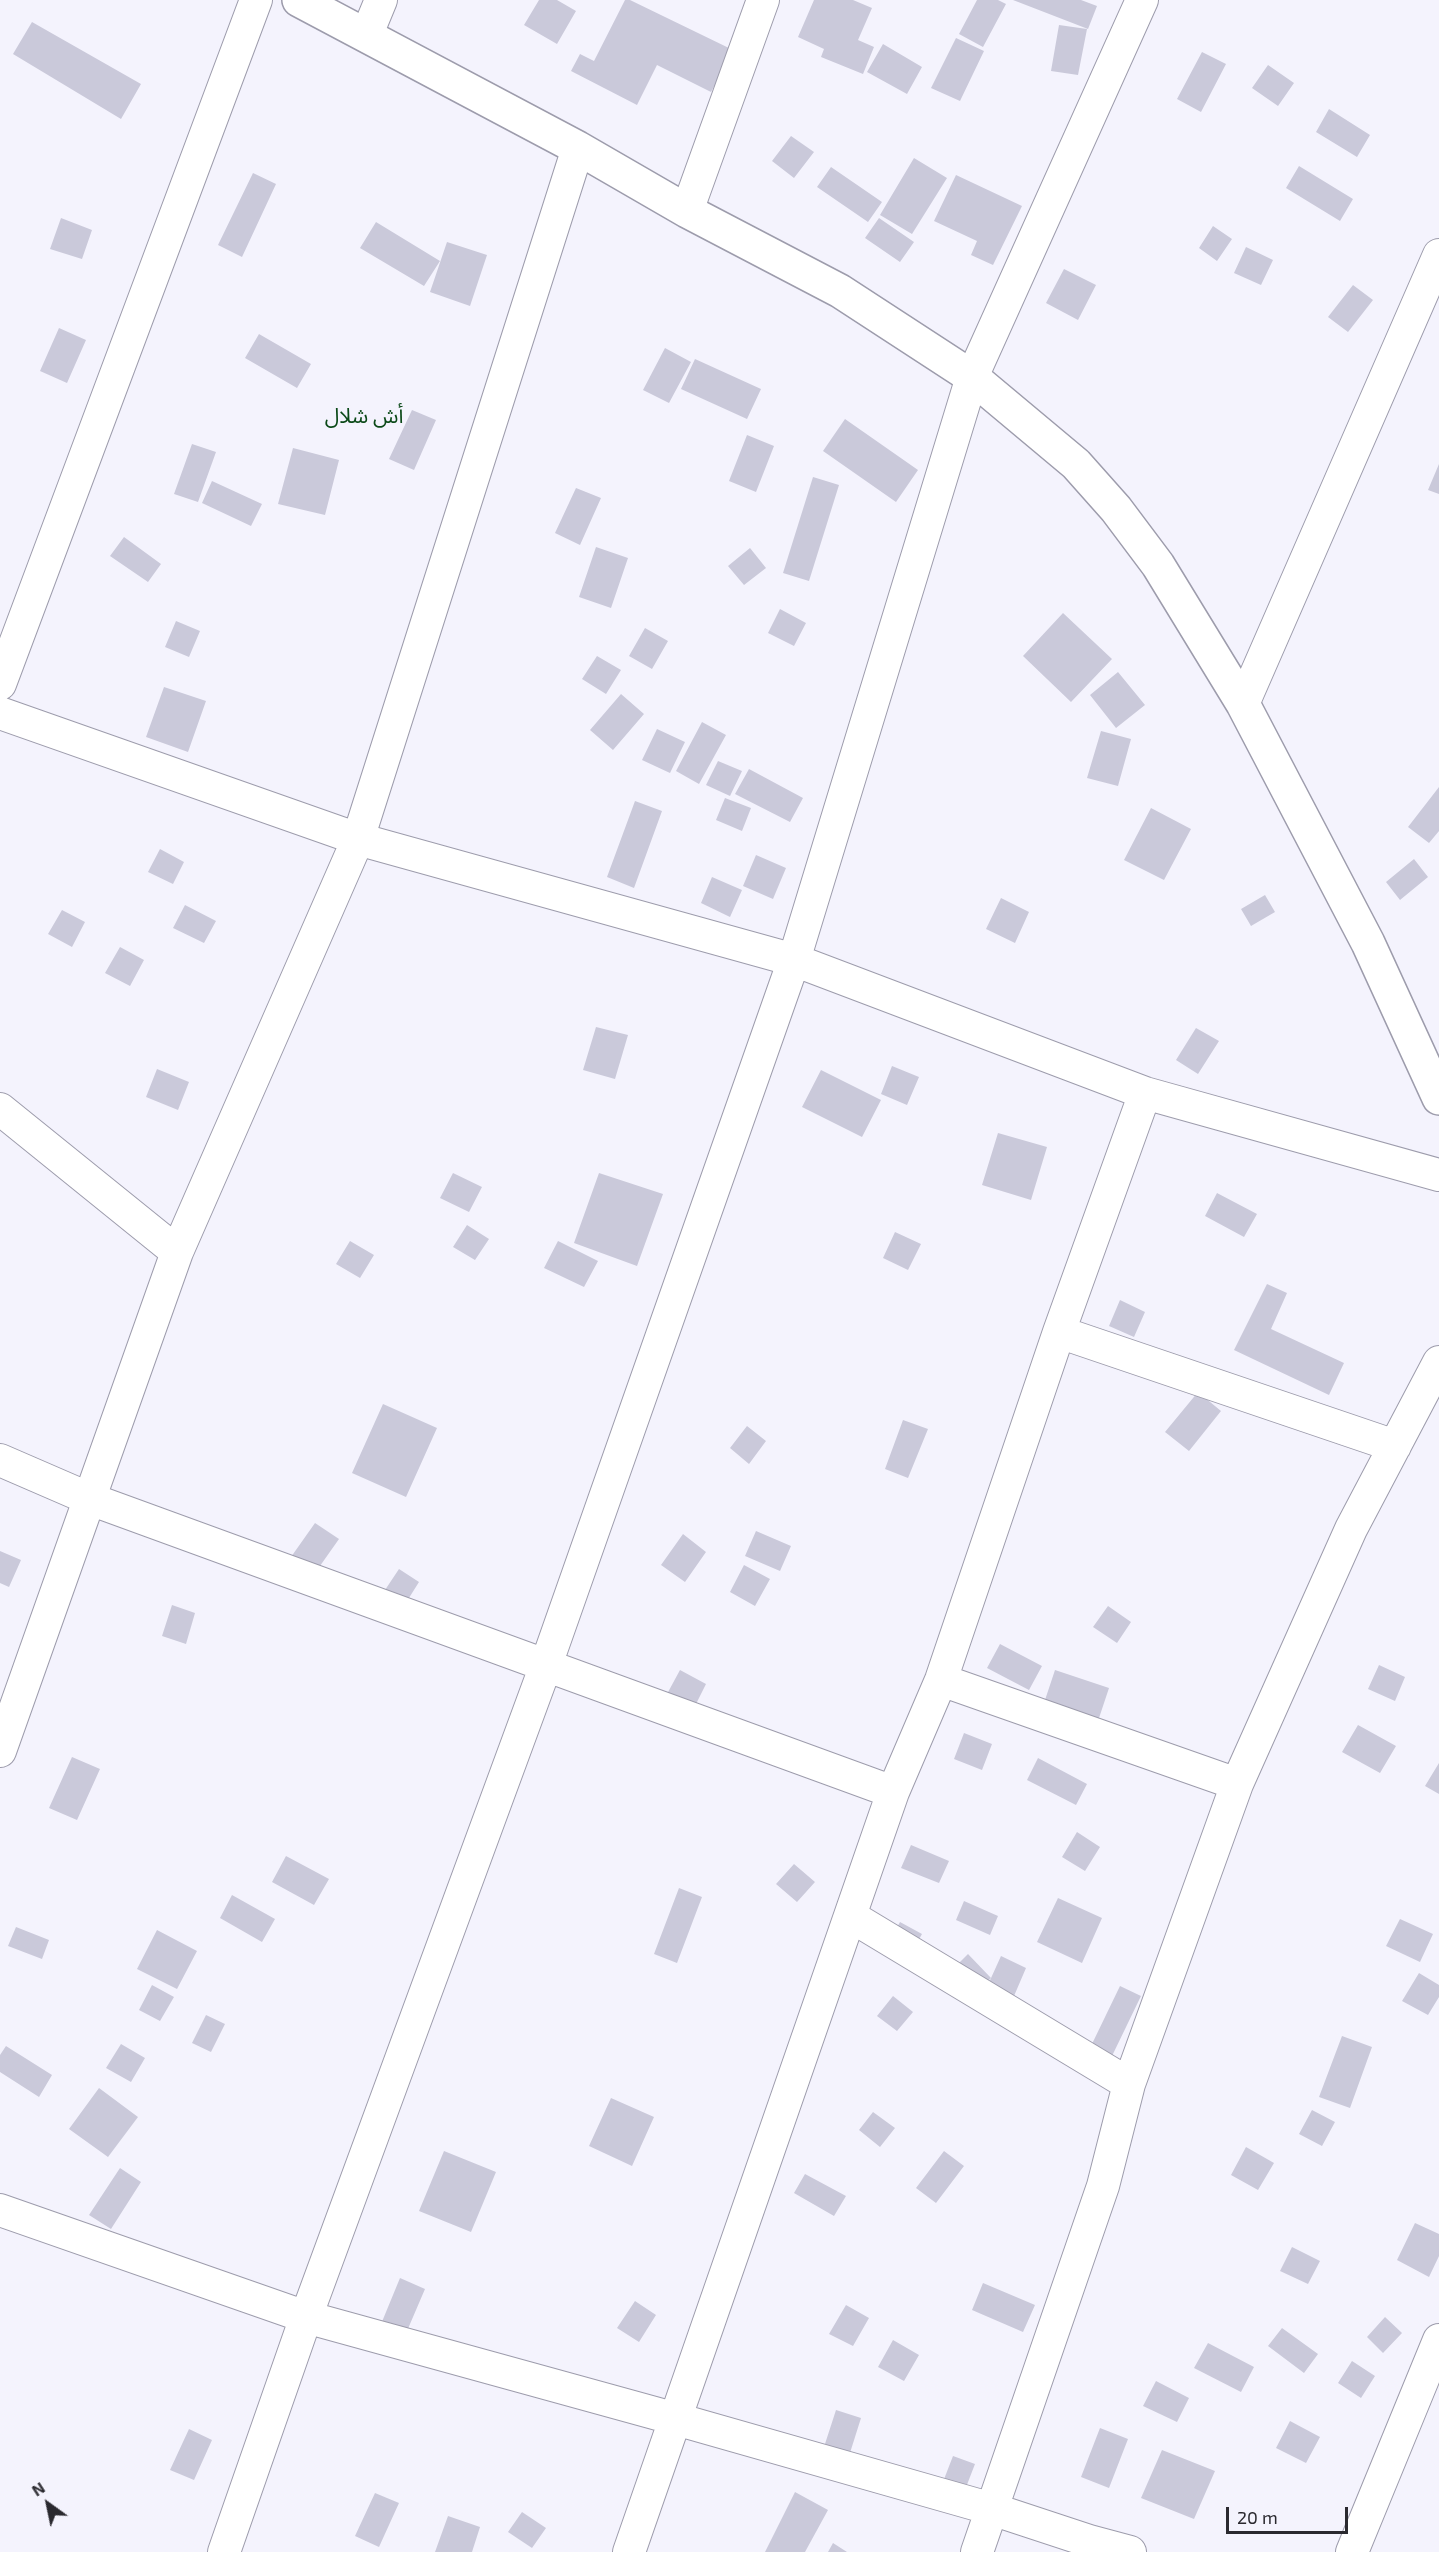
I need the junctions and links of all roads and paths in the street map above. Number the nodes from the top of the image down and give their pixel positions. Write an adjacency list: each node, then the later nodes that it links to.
1 (256, 0): 11 (street)
2 (300, 0): 6 (main road)
3 (381, 0): 6 (street)
4 (763, 0): 8 (street)
5 (1142, 0): 10 (street)
6 (367, 34): 7 (main road)
7 (578, 148): 8 (main road); 14 (street)
8 (687, 211): 10 (main road)
9 (1439, 255): 12 (street)
10 (972, 377): 12 (main road); 15 (street)
11 (0, 684)
12 (1243, 704): 17 (main road)
13 (0, 713): 14 (street)
14 (358, 839): 15 (street); 20 (street)
15 (794, 960): 16 (street); 26 (street)
16 (1145, 1093): 19 (street); 21 (street)
17 (1439, 1098)
18 (0, 1109): 20 (street)
19 (1439, 1175)
20 (177, 1252): 25 (street)
21 (1059, 1332): 23 (street); 27 (street)
22 (1439, 1362): 23 (street)
23 (1395, 1446): 29 (street)
24 (0, 1460): 25 (street)
25 (90, 1499): 26 (street); 28 (street)
26 (546, 1665): 30 (street); 34 (street)
27 (941, 1680): 29 (street); 30 (street)
28 (0, 1751)
29 (1237, 1784): 32 (street)
30 (893, 1792): 31 (street)
31 (852, 1917): 32 (street); 36 (street)
32 (1129, 2084): 37 (street)
33 (0, 2210): 34 (street)
34 (306, 2317): 36 (street); 38 (street)
35 (1439, 2340): 42 (street)
36 (676, 2419): 37 (street); 39 (street)
37 (992, 2509): 40 (street); 41 (street)
38 (224, 2552)
39 (629, 2552)
40 (977, 2552)
41 (1130, 2552)
42 (1352, 2552)

